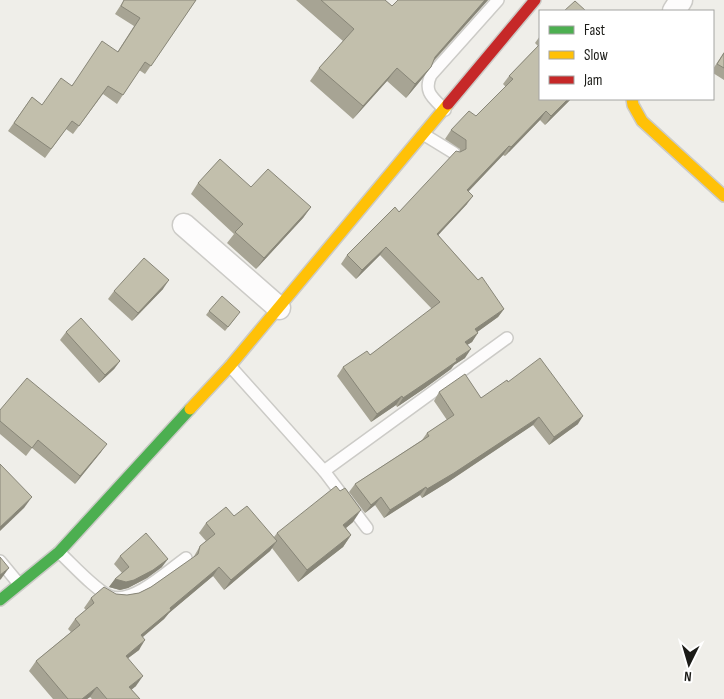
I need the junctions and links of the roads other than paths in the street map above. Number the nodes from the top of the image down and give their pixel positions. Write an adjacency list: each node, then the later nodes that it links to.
1 (498, 0): 4 (lane)
2 (535, 0): 4 (street)
3 (632, 100): 7 (street)
4 (445, 110): 5 (street)
5 (423, 134): 6 (lane); 9 (street)
6 (454, 154)
7 (724, 196)
8 (184, 225): 9 (street)
9 (279, 308): 11 (street)
10 (507, 338): 12 (lane)
11 (230, 366): 12 (lane); 14 (street)
12 (324, 471): 13 (lane)
13 (367, 528)
14 (59, 552): 15 (lane); 17 (street)
15 (186, 558)
16 (0, 561): 17 (lane)
17 (19, 584): 18 (street)
18 (0, 600)

